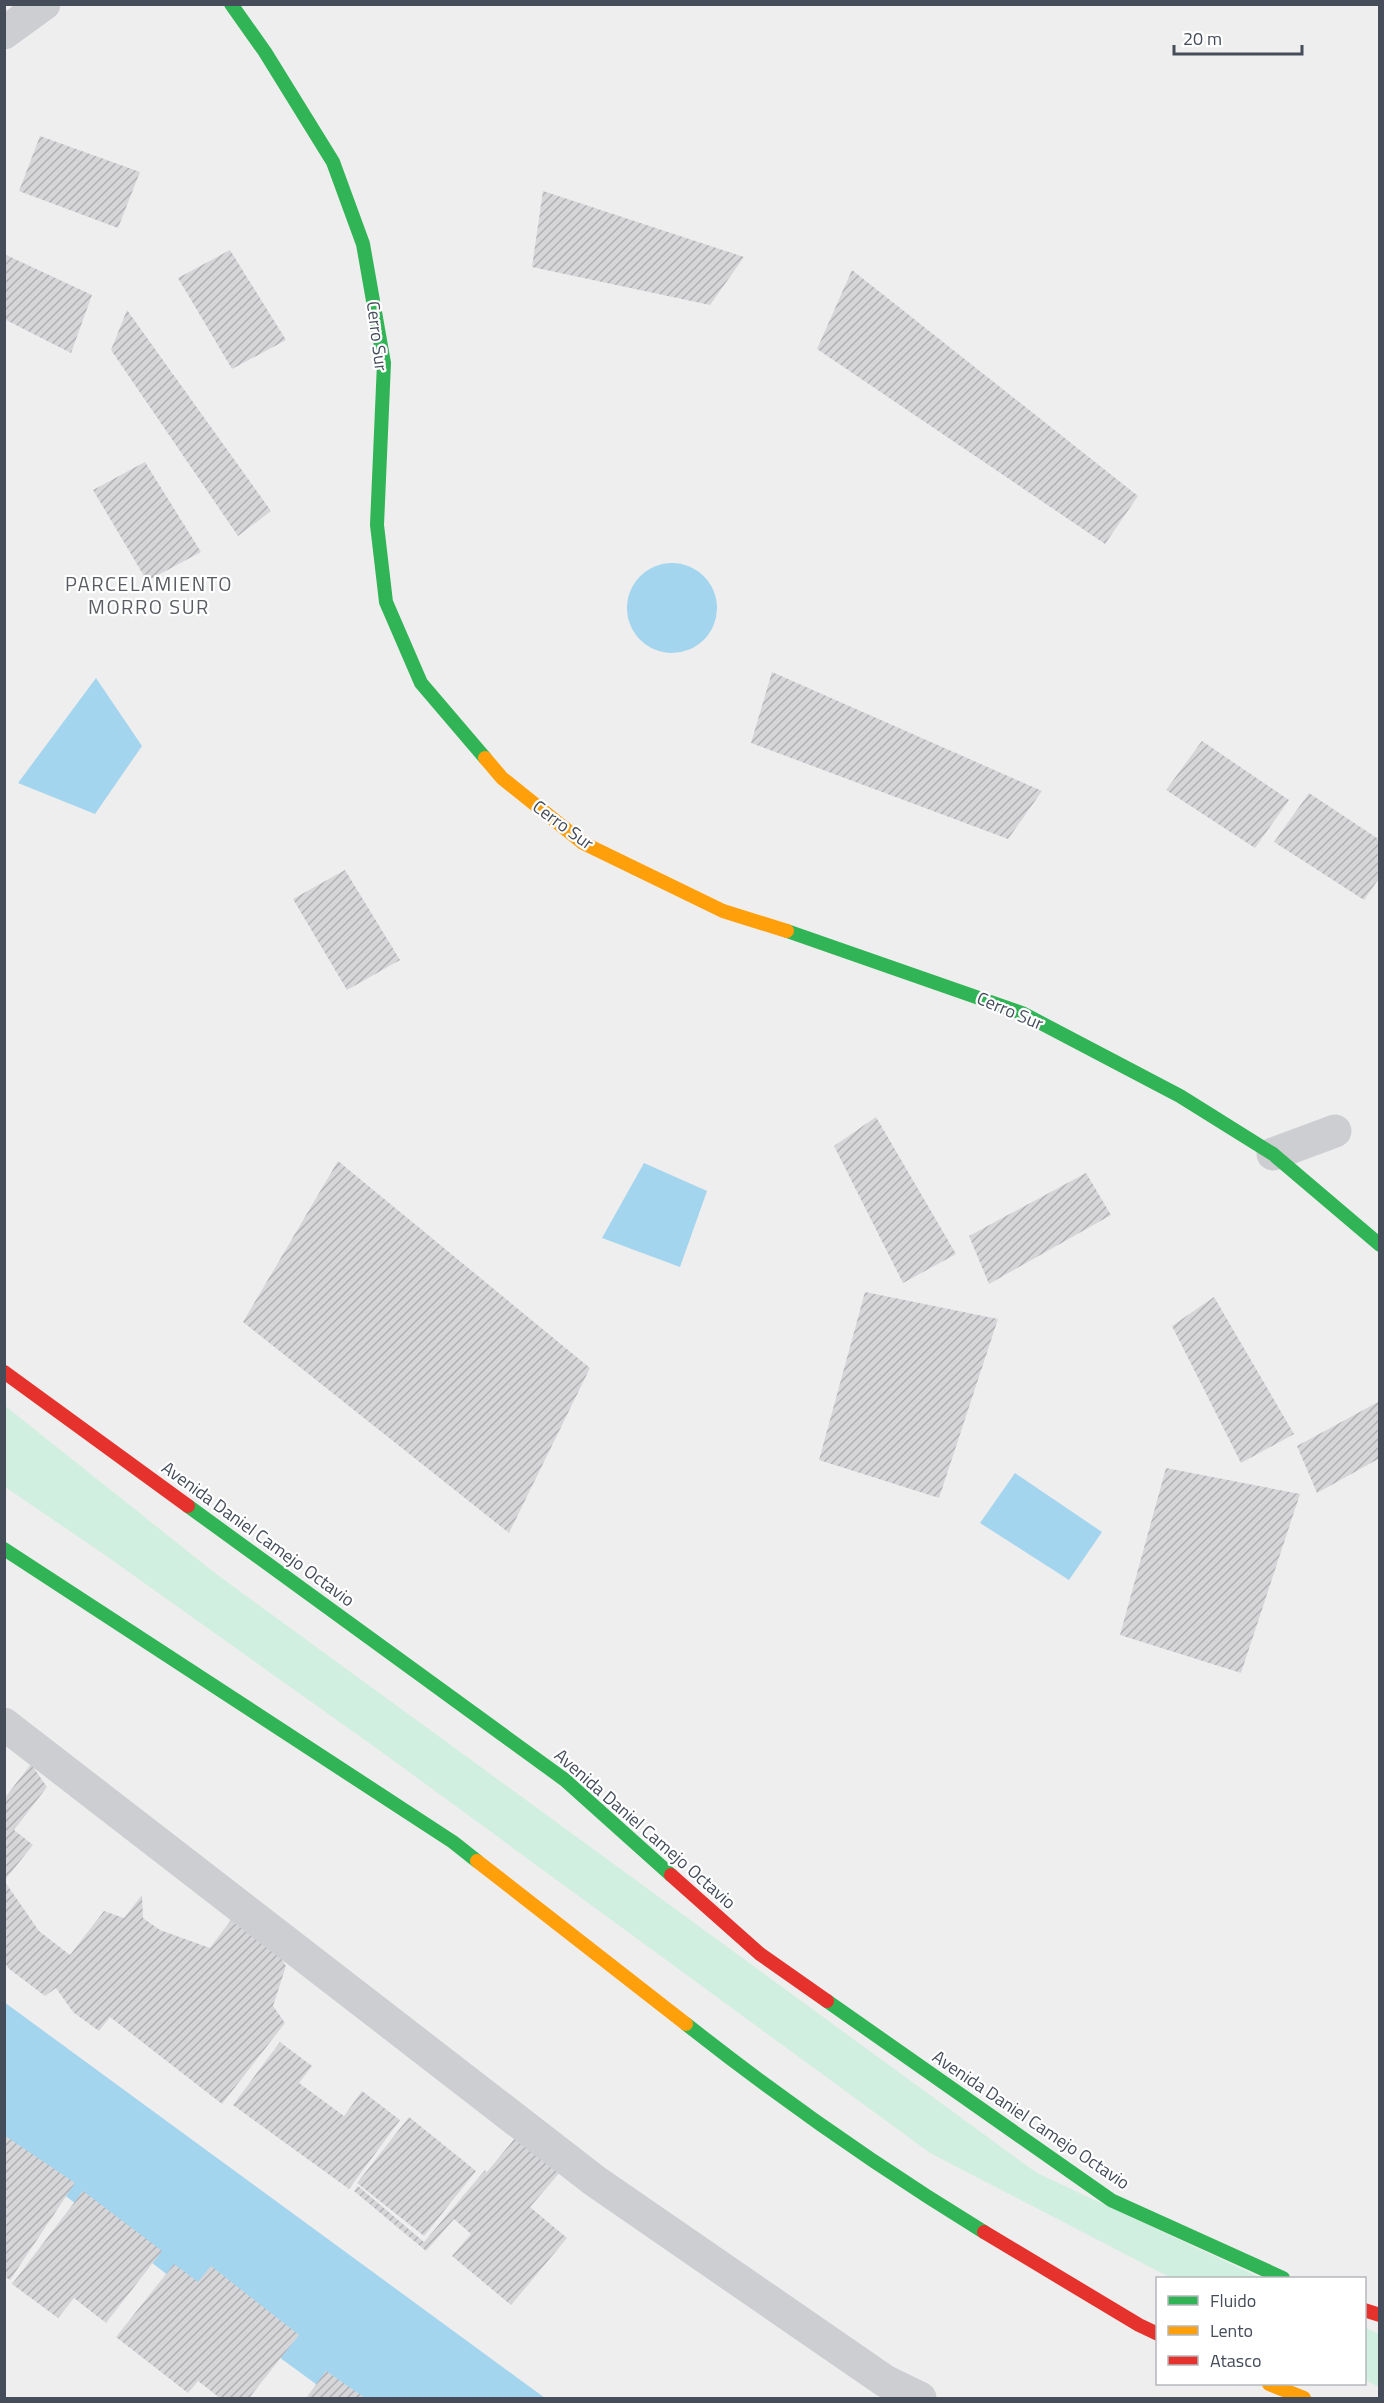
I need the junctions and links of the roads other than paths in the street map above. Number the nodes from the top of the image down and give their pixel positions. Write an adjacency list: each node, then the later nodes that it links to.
1 (44, 4): 3 (street)
2 (231, 4): 5 (main road, Cerro Sur)
3 (4, 33)
4 (1335, 1131): 5 (street)
5 (1273, 1154): 6 (main road, Cerro Sur)
6 (1380, 1245)
7 (4, 1372): 10 (main road, Avenida Daniel Camejo Octavio)
8 (4, 1550): 11 (main road)
9 (4, 1724): 13 (street)
10 (1281, 2277)
11 (1156, 2333)
12 (1272, 2385): 14 (main road)
13 (920, 2398)
14 (1304, 2398)

